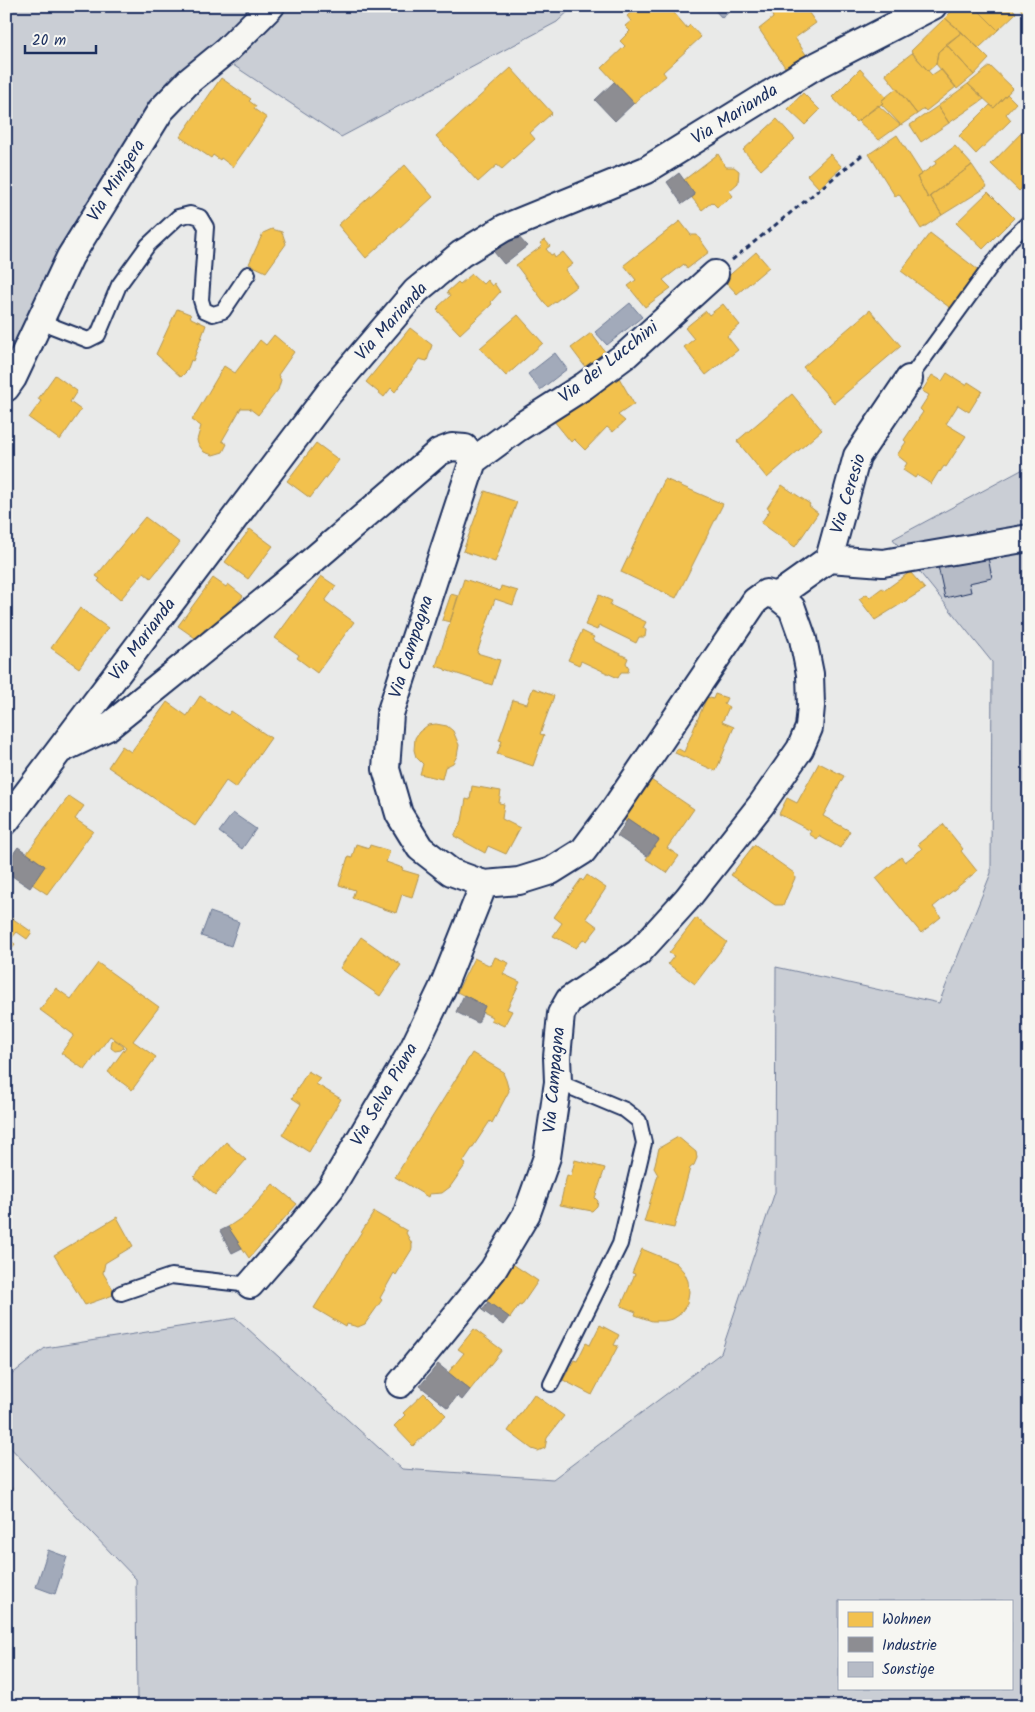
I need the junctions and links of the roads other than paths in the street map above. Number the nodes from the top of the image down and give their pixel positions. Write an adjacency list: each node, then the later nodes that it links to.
1 (271, 6): 6 (street, Via Minigera)
2 (933, 6): 13 (street, Via Marianda)
3 (1029, 222): 7 (lane, Via Ceresio)
4 (248, 274): 6 (lane)
5 (715, 274): 9 (street, Via dei Lucchini)
6 (40, 321): 8 (street, Via Minigera)
7 (909, 379): 11 (street, Via Ceresio)
8 (6, 388)
9 (473, 461): 13 (street); 15 (street, Via Campagna)
10 (1029, 538): 11 (street, Via Ceresio)
11 (829, 559): 12 (street, Via Campagna)
12 (778, 596): 15 (street, Via Campagna); 16 (street, Via Campagna)
13 (60, 750): 14 (street, Via Marianda)
14 (6, 821)
15 (484, 884): 17 (street, Via Selva Piana)
16 (558, 1082): 19 (street, Via Campagna); 20 (lane)
17 (250, 1285): 18 (lane)
18 (121, 1293)
19 (400, 1384)
20 (551, 1384)

